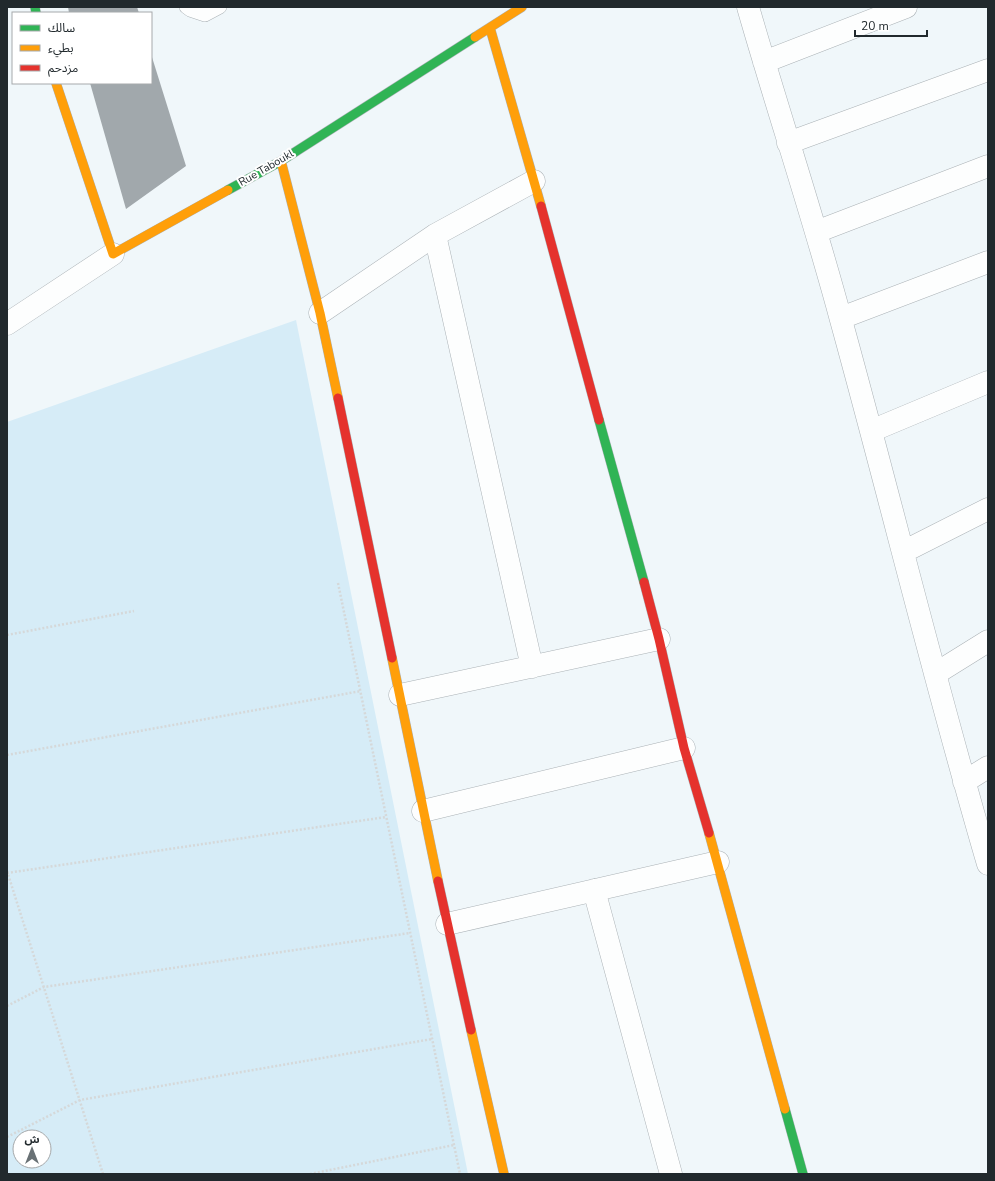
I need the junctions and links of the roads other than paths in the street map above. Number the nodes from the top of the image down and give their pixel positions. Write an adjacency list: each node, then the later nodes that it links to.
1 (186, 7): 2 (lane)
2 (220, 7)
3 (522, 7): 6 (street, Rue Taboukl)
4 (748, 7): 7 (street)
5 (906, 7): 7 (street)
6 (490, 28): 11 (street, Rue Taboukl); 13 (street)
7 (764, 62): 10 (street)
8 (988, 70): 10 (street)
9 (56, 84): 16 (street)
10 (788, 143): 14 (street)
11 (280, 161): 16 (street, Rue Taboukl); 18 (street)
12 (988, 166): 14 (street)
13 (534, 181): 15 (street); 25 (street)
14 (816, 232): 19 (street)
15 (435, 235): 18 (street); 27 (street)
16 (113, 254): 20 (street, Rue Taboukl)
17 (988, 262): 19 (street)
18 (320, 313): 29 (street)
19 (841, 318): 22 (street)
20 (7, 324)
21 (988, 382): 22 (street)
22 (871, 431): 24 (street)
23 (988, 509): 24 (street)
24 (903, 552): 28 (street)
25 (659, 639): 27 (street); 30 (street)
26 (988, 641): 28 (street)
27 (532, 666): 29 (street)
28 (935, 674): 32 (street)
29 (400, 695): 33 (street)
30 (684, 748): 33 (street); 34 (street)
31 (988, 767): 32 (street)
32 (964, 782): 35 (street)
33 (423, 811): 37 (street)
34 (718, 862): 36 (street); 40 (street)
35 (988, 864)
36 (594, 890): 37 (street); 39 (street)
37 (447, 924): 38 (street)
38 (504, 1174)
39 (671, 1174)
40 (803, 1174)

